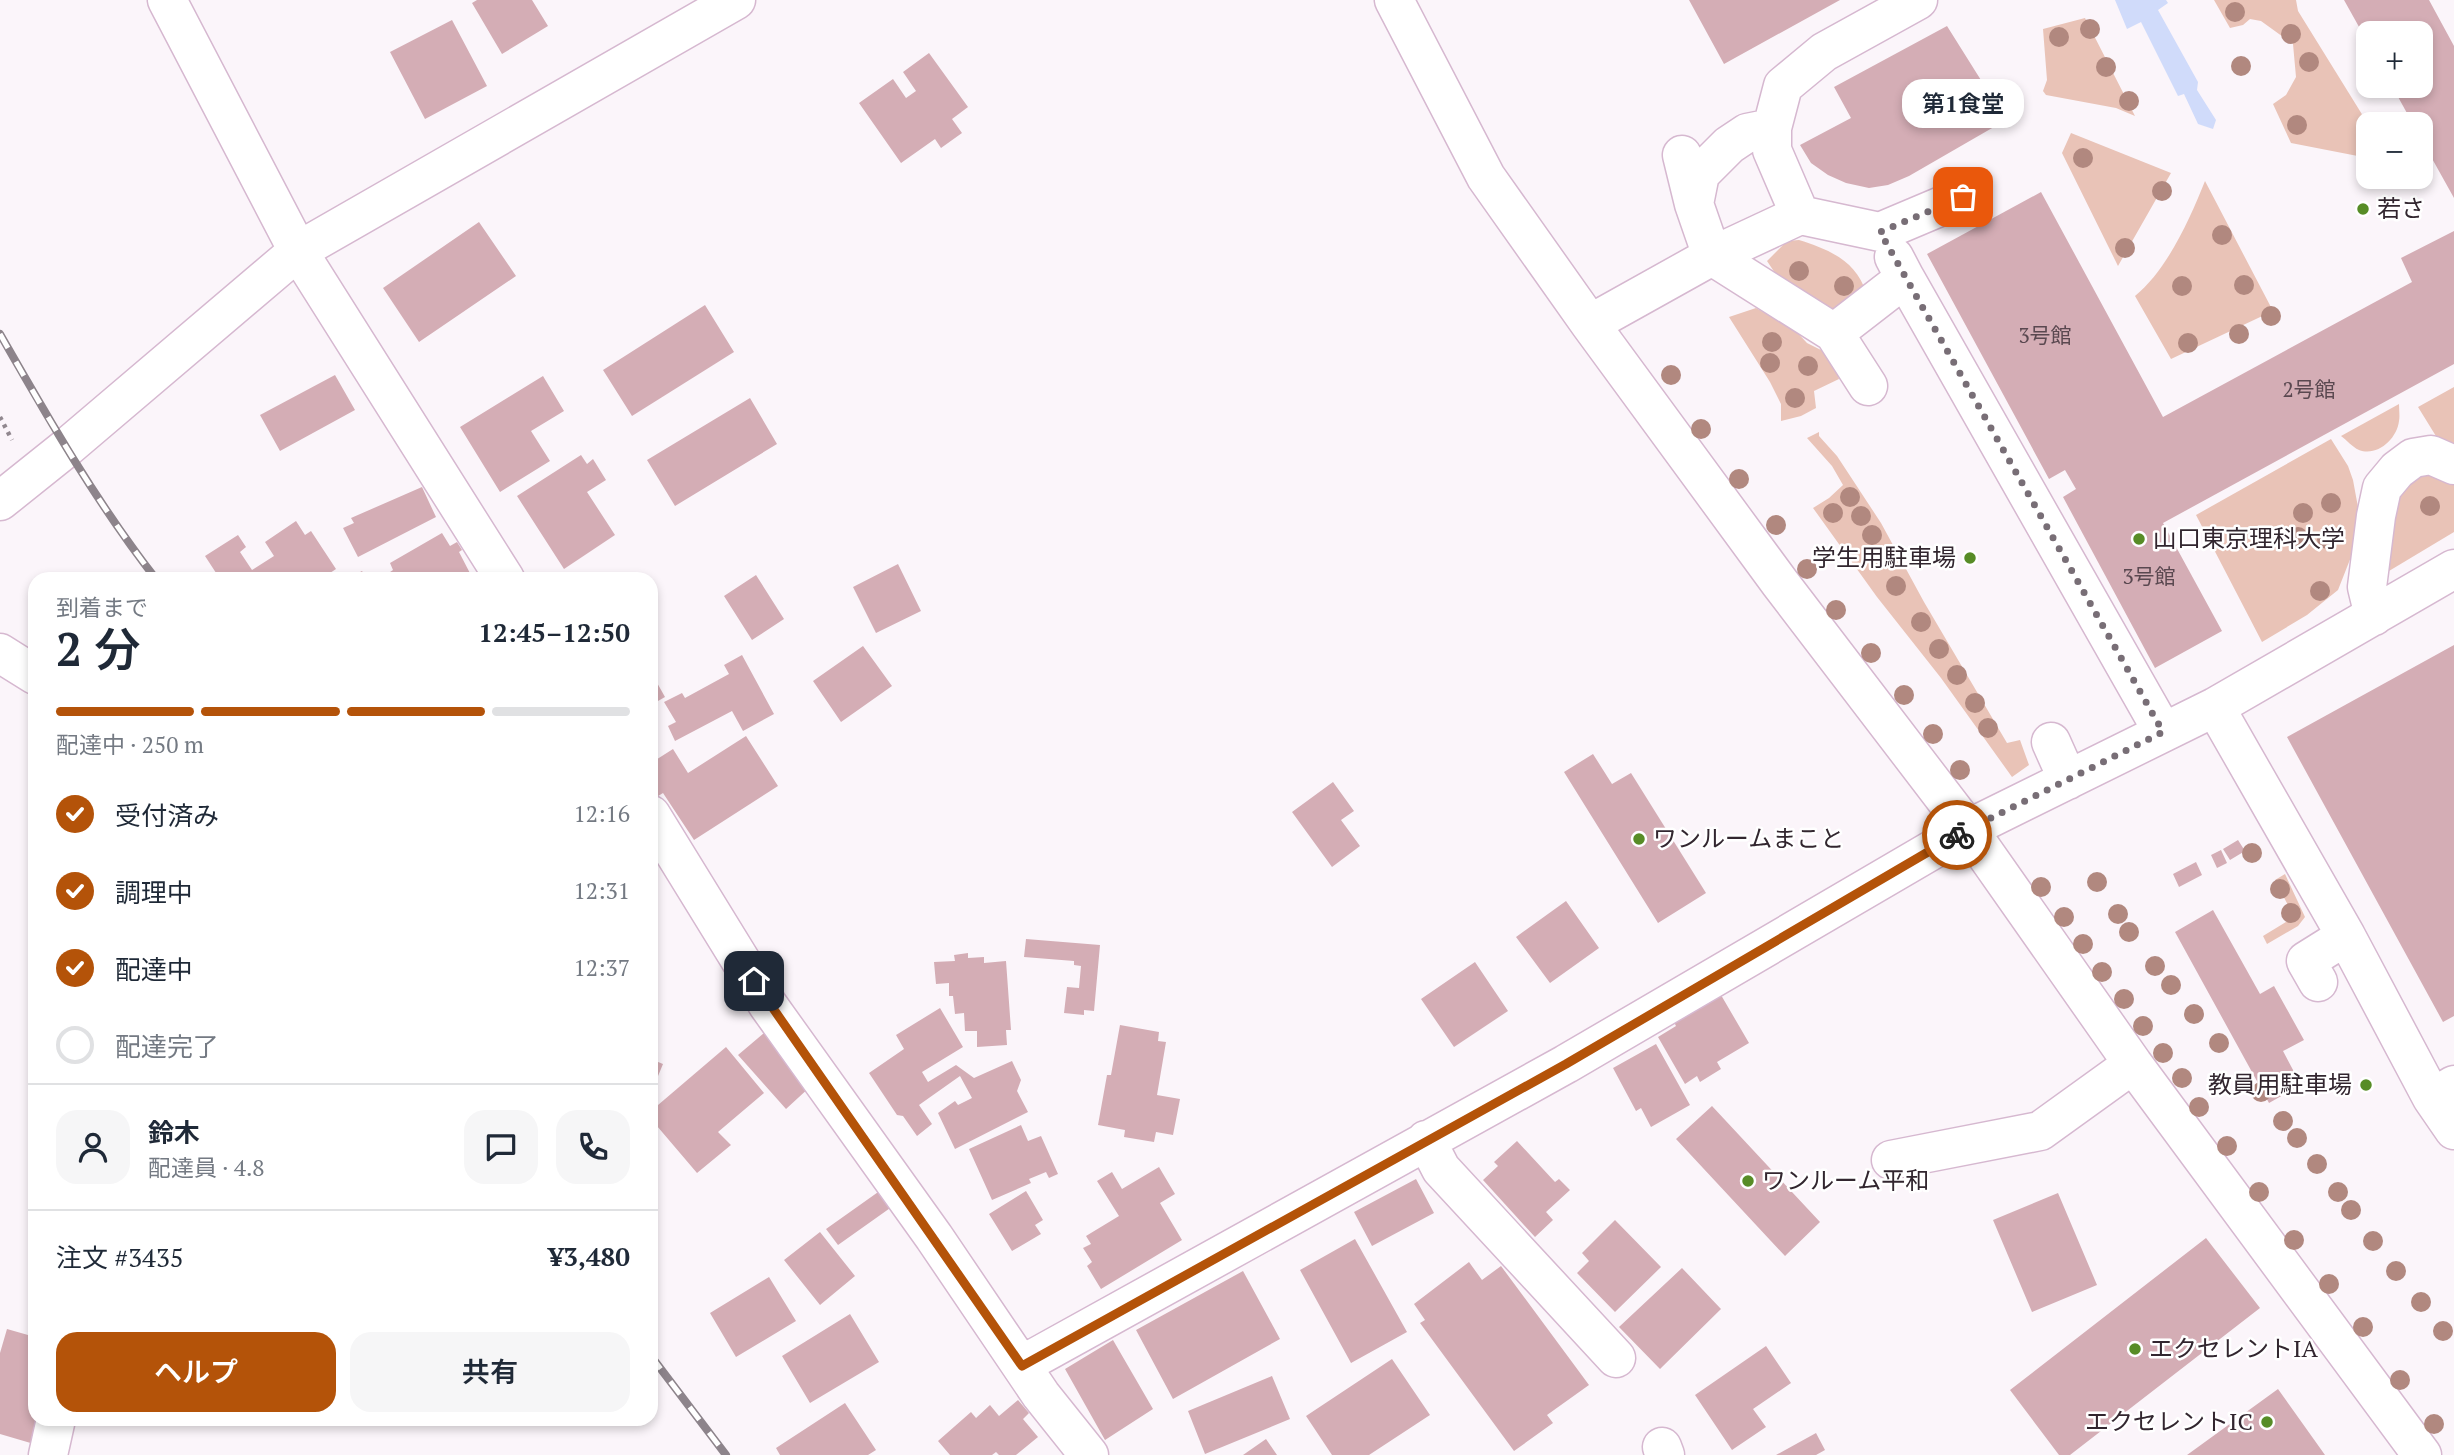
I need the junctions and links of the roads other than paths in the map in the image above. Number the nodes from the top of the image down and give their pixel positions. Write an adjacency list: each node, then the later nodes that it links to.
1 (167, 0): 11 (street)
2 (736, 0): 11 (street)
3 (1394, 0): 14 (street)
4 (1918, 0): 5 (street)
5 (1772, 128): 8 (street); 9 (street)
6 (1682, 155): 8 (street)
7 (1963, 197): 10 (street)
8 (1693, 204): 12 (street)
9 (1800, 215): 10 (street); 12 (street)
10 (1880, 232): 13 (street)
11 (298, 251): 18 (street); 20 (street)
12 (1712, 256): 14 (street); 15 (street)
13 (1905, 278): 15 (street); 25 (street)
14 (1590, 324): 29 (street)
15 (1834, 333): 16 (street)
16 (1868, 386)
17 (2454, 465): 21 (street)
18 (0, 500)
19 (2454, 569): 21 (street)
20 (501, 572)
21 (2374, 616): 24 (street)
22 (0, 653): 23 (street)
23 (28, 671)
24 (2215, 707): 25 (street); 30 (street)
25 (2163, 732): 27 (street)
26 (2050, 742): 27 (street)
27 (2068, 780): 29 (street)
28 (658, 826): 38 (street)
29 (1968, 829): 32 (street); 35 (street)
30 (2346, 936): 31 (street); 33 (street)
31 (2318, 982)
32 (2133, 1064): 36 (street); 42 (street)
33 (2443, 1091): 34 (street)
34 (2454, 1130)
35 (1426, 1140): 37 (street); 38 (street)
36 (1891, 1160)
37 (1616, 1358)
38 (1022, 1366): 41 (street)
39 (54, 1426): 40 (street)
40 (48, 1455)
41 (1089, 1455)
42 (2421, 1455)

